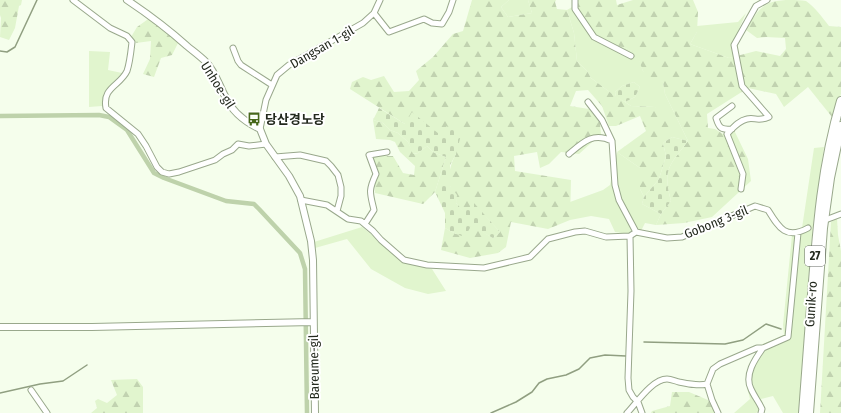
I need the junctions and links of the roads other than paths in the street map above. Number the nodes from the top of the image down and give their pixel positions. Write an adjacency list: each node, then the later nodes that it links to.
1 (73, 0): 18 (street)
2 (126, 0): 15 (street, Unhoe-gil)
3 (380, 0): 7 (street, Dangsan 1-gil)
4 (453, 0): 7 (street)
5 (575, 0): 9 (street)
6 (767, 0): 16 (street)
7 (374, 13): 10 (street, Dangsan 1-gil)
8 (232, 48): 10 (street)
9 (631, 56)
10 (272, 85): 15 (street, Dangsan 1-gil)
11 (841, 101): 44 (highway, Gunik-ro / 27)
12 (588, 102): 17 (street)
13 (732, 106): 16 (street)
14 (841, 126): 45 (highway, Gunik-ro / 27)
15 (260, 129): 18 (street)
16 (732, 129): 22 (street)
17 (612, 141): 20 (street); 29 (street)
18 (266, 144): 21 (street)
19 (387, 152): 27 (street)
20 (569, 154)
21 (275, 157): 23 (street); 24 (street)
22 (742, 189)
23 (301, 200): 24 (street); 32 (street)
24 (337, 211): 27 (street)
25 (841, 214): 26 (street)
26 (828, 219)
27 (364, 224): 31 (street)
28 (808, 228): 30 (street)
29 (636, 232): 30 (street, Gobong 3-gil); 31 (street)
30 (798, 233): 34 (street)
31 (630, 236): 37 (street)
32 (311, 322): 33 (street); 39 (street, Bareume-gil)
33 (0, 327)
34 (763, 348): 35 (street); 43 (street)
35 (707, 384): 37 (street); 42 (street)
36 (31, 390): 38 (street)
37 (638, 402): 40 (street); 41 (street)
38 (47, 413)
39 (315, 413)
40 (627, 413)
41 (642, 413)
42 (718, 413)
43 (761, 413)
44 (803, 413)
45 (809, 413)

